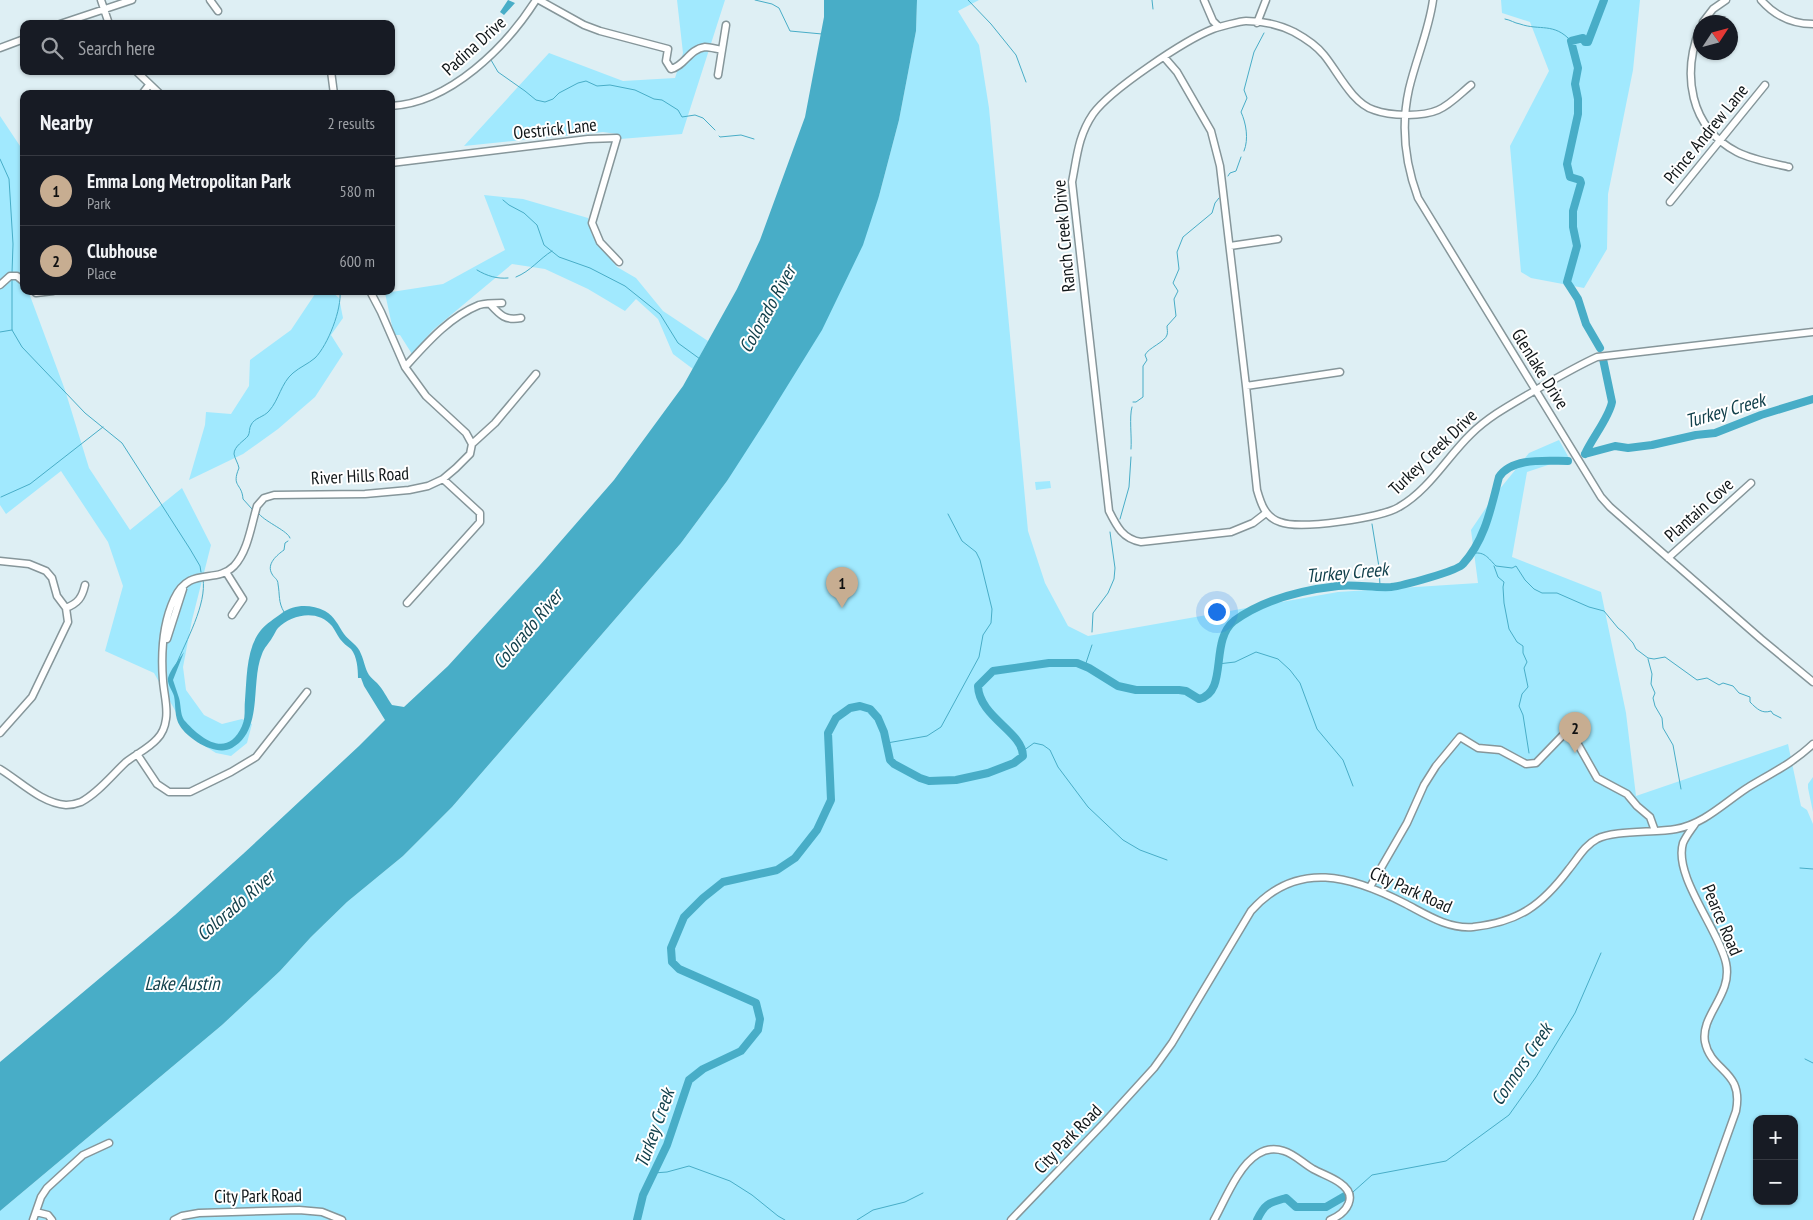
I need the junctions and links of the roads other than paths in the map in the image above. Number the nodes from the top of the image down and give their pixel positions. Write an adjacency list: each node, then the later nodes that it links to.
1 (101, 0): 10 (street)
2 (132, 0): 10 (street)
3 (210, 0): 11 (street)
4 (538, 0): 21 (street); 33 (street, Padina Drive)
5 (1204, 0): 18 (street)
6 (1266, 0): 15 (street)
7 (1432, 0): 34 (street, Glenlake Drive)
8 (1726, 0): 12 (street)
9 (1761, 0): 16 (street)
10 (104, 8): 13 (street); 14 (street)
11 (218, 12)
12 (1708, 15)
13 (71, 20)
14 (108, 20)
15 (1257, 23): 18 (street, Ranch Creek Drive); 34 (street, Ranch Creek Drive)
16 (1813, 24)
17 (726, 25): 21 (street)
18 (1219, 27): 22 (street, Ranch Creek Drive)
19 (20, 40): 20 (street)
20 (0, 48)
21 (722, 50): 26 (street)
22 (1164, 57): 40 (street); 57 (street, Ranch Creek Drive)
23 (1693, 58): 35 (street)
24 (140, 75): 27 (street)
25 (332, 75): 32 (street)
26 (718, 75)
27 (149, 84): 30 (street); 31 (street)
28 (1471, 85): 34 (street, Ranch Creek Drive)
29 (1765, 85): 35 (street, Prince Andrew Lane)
30 (145, 90)
31 (156, 90)
32 (333, 90)
33 (395, 105)
34 (1405, 115): 53 (street, Glenlake Drive)
35 (1720, 140): 37 (street); 38 (street, Prince Andrew Lane)
36 (395, 163): 41 (street, Oestrick Lane)
37 (1789, 167)
38 (1670, 202)
39 (1278, 239): 40 (street)
40 (1230, 246): 52 (street)
41 (619, 262)
42 (20, 279): 43 (street)
43 (0, 285)
44 (372, 295): 49 (street)
45 (502, 303): 46 (street)
46 (490, 304): 47 (street); 49 (street)
47 (521, 318)
48 (1813, 332): 53 (street, Turkey Creek Drive)
49 (404, 367): 54 (street)
50 (1340, 372): 52 (street)
51 (536, 374): 54 (street, River Hills Road)
52 (1246, 386): 57 (street)
53 (1536, 390): 57 (street, Turkey Creek Drive); 58 (street, Glenlake Drive)
54 (472, 444): 55 (street, River Hills Road)
55 (443, 479): 60 (street, River Hills Road); 62 (street)
56 (1751, 483): 58 (street, Plantain Cove)
57 (1266, 513)
58 (1668, 558): 65 (street, Glenlake Drive)
59 (0, 561): 63 (street)
60 (226, 572): 64 (street); 69 (street)
61 (85, 586): 63 (street)
62 (407, 603)
63 (66, 608): 67 (street)
64 (232, 615)
65 (1813, 684)
66 (307, 692): 69 (street)
67 (0, 732)
68 (1813, 744): 71 (street, City Park Road)
69 (137, 754): 70 (street)
70 (0, 769)
71 (1696, 824): 72 (street, City Park Road); 74 (street)
72 (1677, 829): 73 (street, City Park Road); 74 (street, Pearce Road)
73 (1655, 832): 75 (street, City Park Road); 75 (street)
74 (1683, 844): 85 (street, Pearce Road)
75 (1370, 887): 78 (street, City Park Road)
76 (109, 1144): 77 (street)
77 (36, 1212): 79 (street); 80 (street)
78 (1014, 1218)
79 (33, 1220)
80 (52, 1220)
81 (174, 1220): 82 (street, City Park Road)
82 (342, 1220)
83 (1214, 1220): 84 (street)
84 (1330, 1220)
85 (1697, 1220)

